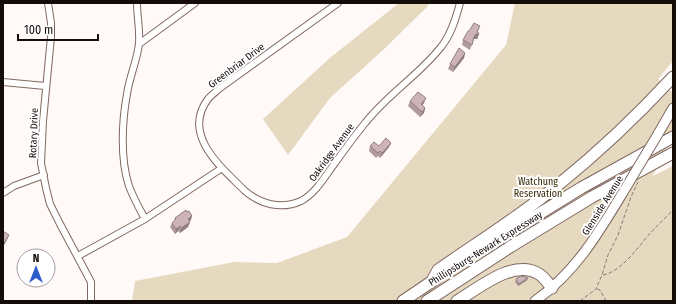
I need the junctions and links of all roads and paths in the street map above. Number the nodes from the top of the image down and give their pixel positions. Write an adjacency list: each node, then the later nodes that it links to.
1 (48, 3): 9 (street, Rotary Drive)
2 (137, 3): 6 (street)
3 (195, 3): 6 (street)
4 (338, 3): 13 (street, Greenbriar Drive)
5 (460, 3): 13 (street, Oakridge Avenue)
6 (139, 44): 18 (street)
7 (673, 77): 21 (highway)
8 (3, 82): 9 (street)
9 (45, 86): 14 (street, Rotary Drive)
10 (673, 108): 15 (main road, Glenside Avenue, bridge)
11 (673, 137): 21 (highway, Phillipsburg-Newark Expressway)
12 (673, 153): 26 (highway, Phillipsburg-Newark Expressway)
13 (222, 168): 18 (street)
14 (44, 175): 16 (street); 19 (street, Rotary Drive)
15 (630, 190): 20 (path); 22 (main road, Glenside Avenue)
16 (3, 193)
17 (673, 210): 20 (path)
18 (145, 219): 19 (street)
19 (78, 256): 24 (street, Rotary Drive)
20 (602, 275): 23 (path)
21 (432, 281): 25 (highway, Phillipsburg-Newark Expressway)
22 (552, 288): 27 (highway); 28 (main road, Glenside Avenue)
23 (596, 289): 29 (path); 30 (path)
24 (91, 301)
25 (403, 301)
26 (428, 301)
27 (457, 301)
28 (535, 301)
29 (580, 301)
30 (606, 301)

